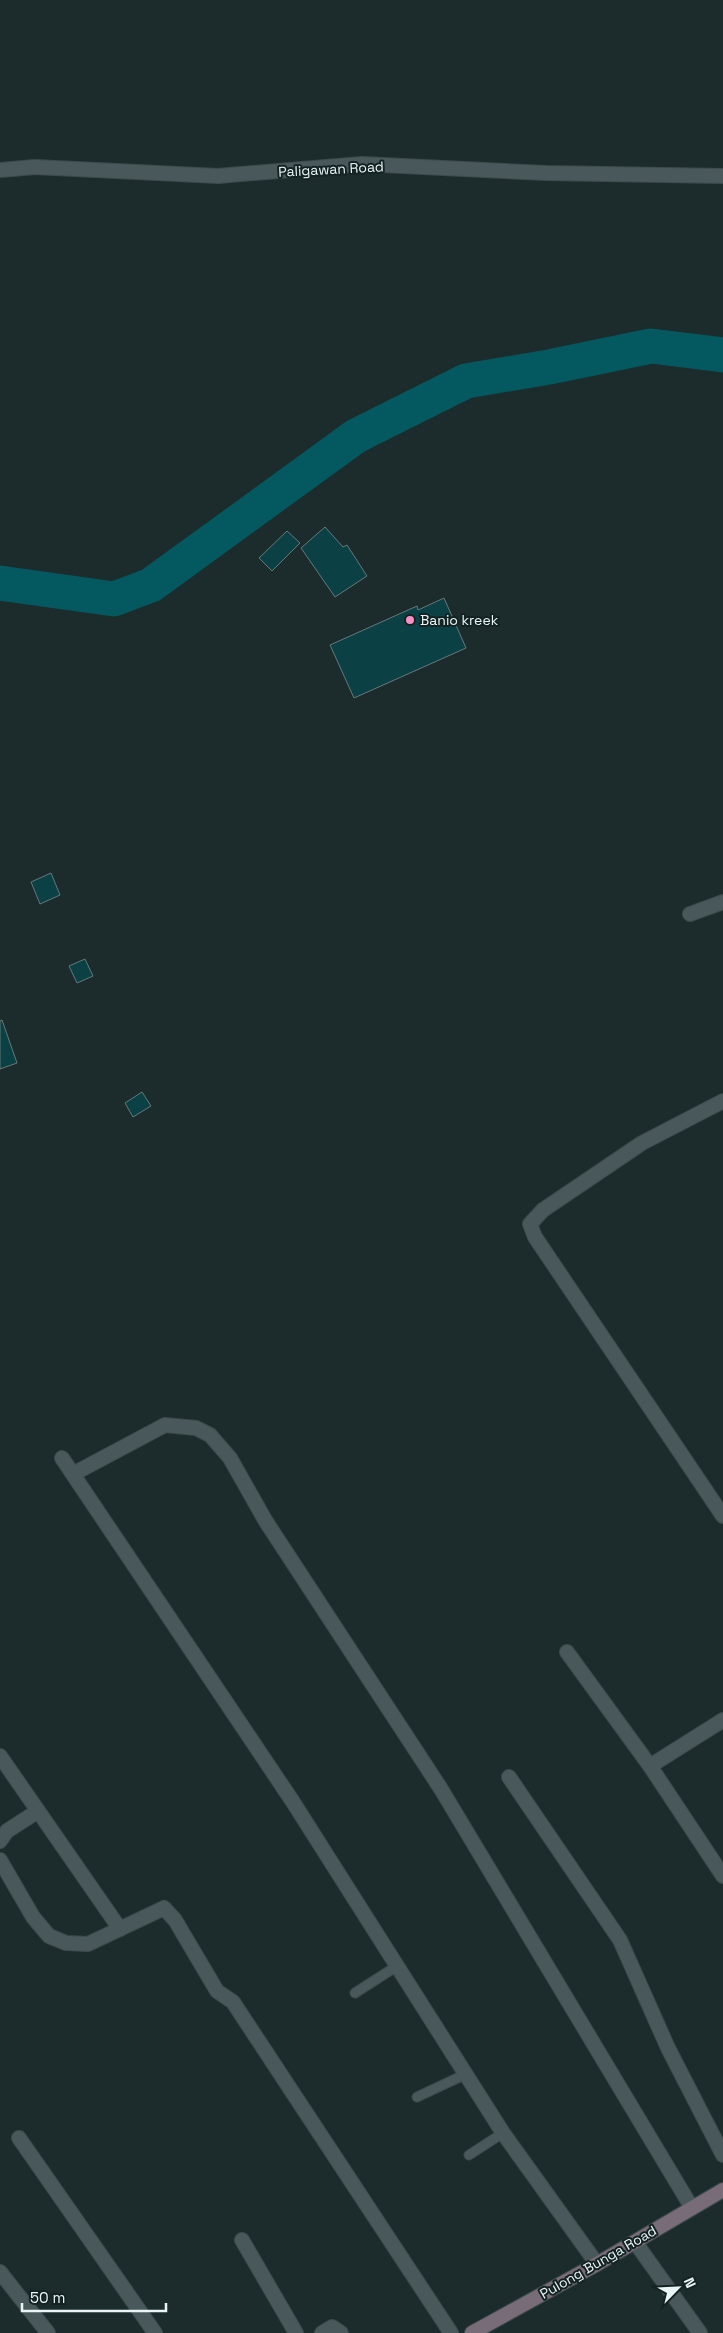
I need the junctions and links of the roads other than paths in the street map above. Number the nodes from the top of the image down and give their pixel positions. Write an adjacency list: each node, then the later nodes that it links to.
1 (0, 170): 2 (street, Paligawan Road)
2 (723, 176)
3 (723, 902): 4 (street)
4 (690, 914)
5 (723, 1101): 8 (street)
6 (62, 1458): 7 (street)
7 (73, 1474): 19 (street); 28 (street)
8 (723, 1516)
9 (567, 1652): 12 (street)
10 (723, 1720): 12 (street)
11 (0, 1756): 14 (street)
12 (650, 1766): 17 (street)
13 (509, 1777): 26 (street)
14 (38, 1811): 15 (street); 18 (street)
15 (0, 1841)
16 (0, 1860): 18 (street)
17 (723, 1876)
18 (120, 1929): 38 (street)
19 (397, 1966): 20 (lane); 21 (street)
20 (355, 1993)
21 (466, 2074): 22 (lane); 23 (street)
22 (417, 2097)
23 (503, 2133): 25 (lane); 31 (street)
24 (19, 2138): 34 (street)
25 (469, 2155)
26 (723, 2155)
27 (723, 2190): 28 (main road, Pulong Bunga Road)
28 (692, 2208): 30 (main road, Pulong Bunga Road)
29 (242, 2240): 35 (street)
30 (635, 2242): 31 (main road, Pulong Bunga Road); 40 (street)
31 (597, 2264): 39 (main road, Pulong Bunga Road)
32 (0, 2272): 33 (street)
33 (48, 2333)
34 (155, 2333)
35 (296, 2333)
36 (322, 2333): 37 (street)
37 (340, 2333)
38 (452, 2333)
39 (472, 2333)
40 (700, 2333)

